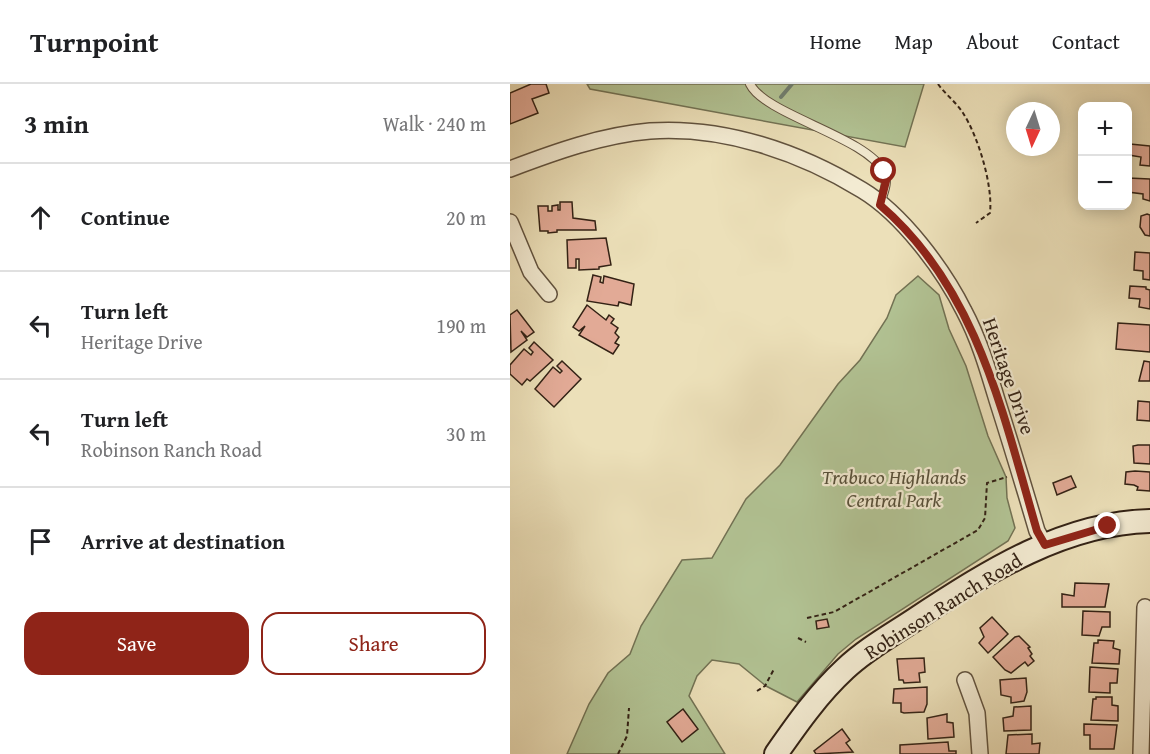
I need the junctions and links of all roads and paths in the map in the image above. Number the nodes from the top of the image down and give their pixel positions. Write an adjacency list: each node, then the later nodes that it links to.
1 (750, 84): 4 (lane)
2 (938, 84): 6 (path)
3 (510, 169): 4 (street, Heritage Drive)
4 (880, 205): 10 (street, Heritage Drive)
5 (510, 222): 7 (street)
6 (976, 223)
7 (549, 294)
8 (1006, 477): 12 (path)
9 (1150, 521): 10 (street, Robinson Ranch Road)
10 (1045, 545): 20 (street, Robinson Ranch Road)
11 (1145, 607): 22 (street)
12 (807, 618)
13 (798, 639): 14 (path)
14 (806, 642)
15 (774, 669): 17 (path)
16 (965, 680): 21 (street)
17 (757, 691)
18 (629, 708): 19 (path)
19 (618, 754)
20 (776, 754)
21 (980, 754)
22 (1141, 754)

